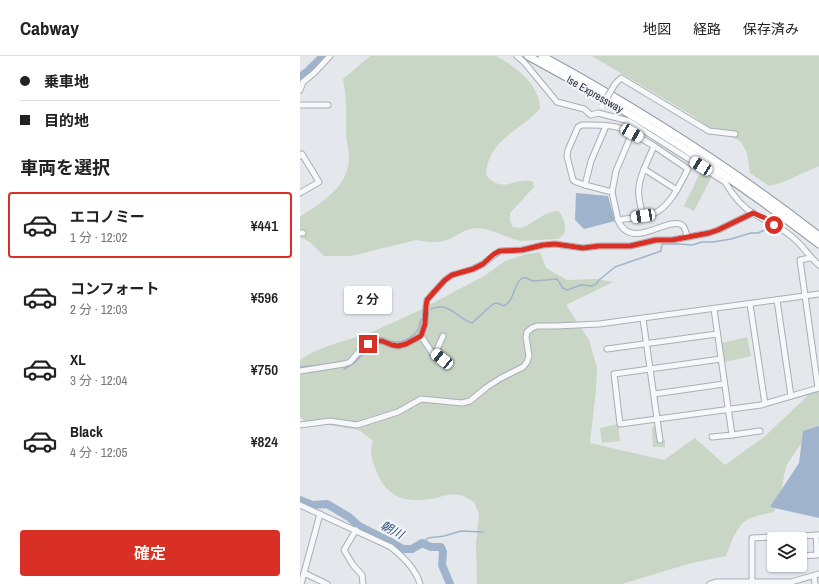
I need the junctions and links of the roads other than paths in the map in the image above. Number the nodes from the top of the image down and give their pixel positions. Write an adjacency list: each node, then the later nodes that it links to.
1 (330, 56): 5 (street)
2 (516, 56): 8 (street)
3 (528, 56): 26 (highway, Ise Expressway)
4 (542, 56): 25 (highway, Ise Expressway)
5 (300, 90)
6 (300, 105): 7 (street)
7 (328, 105)
8 (598, 113): 11 (street); 12 (street, bridge)
9 (606, 126): 10 (street); 17 (street); 17 (street)
10 (632, 133): 13 (street); 19 (street)
11 (650, 134): 13 (street); 21 (street)
12 (735, 134)
13 (646, 141): 14 (street)
14 (654, 146): 16 (street); 18 (street)
15 (300, 156): 20 (street)
16 (644, 169): 18 (street); 22 (street)
17 (586, 185): 19 (street)
18 (677, 190): 22 (street)
19 (612, 192): 23 (street)
20 (300, 193)
21 (753, 213): 24 (street); 27 (street)
22 (643, 216): 23 (street)
23 (618, 220): 24 (street)
24 (687, 236): 36 (street)
25 (819, 236)
26 (819, 244)
27 (810, 258): 28 (street); 30 (street)
28 (819, 265)
29 (819, 294): 30 (street)
30 (805, 296): 31 (street); 46 (street)
31 (778, 300): 32 (street); 48 (street)
32 (750, 304): 33 (street); 49 (street)
33 (714, 309): 34 (street); 35 (street)
34 (643, 318): 38 (street); 52 (street)
35 (717, 334): 38 (street); 41 (street)
36 (421, 336): 40 (street); 44 (street)
37 (443, 336): 40 (street)
38 (647, 344): 39 (street); 43 (street)
39 (607, 349)
40 (436, 354): 42 (street)
41 (721, 360): 43 (street); 45 (street)
42 (446, 366)
43 (650, 369): 47 (street); 51 (street)
44 (300, 371)
45 (724, 384): 47 (street); 50 (street)
46 (818, 388): 48 (street)
47 (654, 394): 51 (street)
48 (791, 396): 49 (street)
49 (764, 404): 50 (street)
50 (728, 410): 51 (street); 54 (street)
51 (657, 419): 56 (street)
52 (300, 425)
53 (760, 431): 54 (street)
54 (732, 435): 55 (street)
55 (712, 437)
56 (660, 440)
57 (300, 505): 58 (street)
58 (320, 514): 59 (street); 64 (street)
59 (356, 530): 70 (street); 71 (street)
60 (818, 535): 61 (street); 63 (street)
61 (807, 536)
62 (767, 538): 66 (street)
63 (807, 556)
64 (304, 573): 68 (street); 69 (street)
65 (817, 575): 66 (street); 73 (street)
66 (752, 582): 67 (street)
67 (736, 583): 72 (street)
68 (301, 584)
69 (327, 584)
70 (363, 584)
71 (420, 584)
72 (710, 584)
73 (815, 584)

